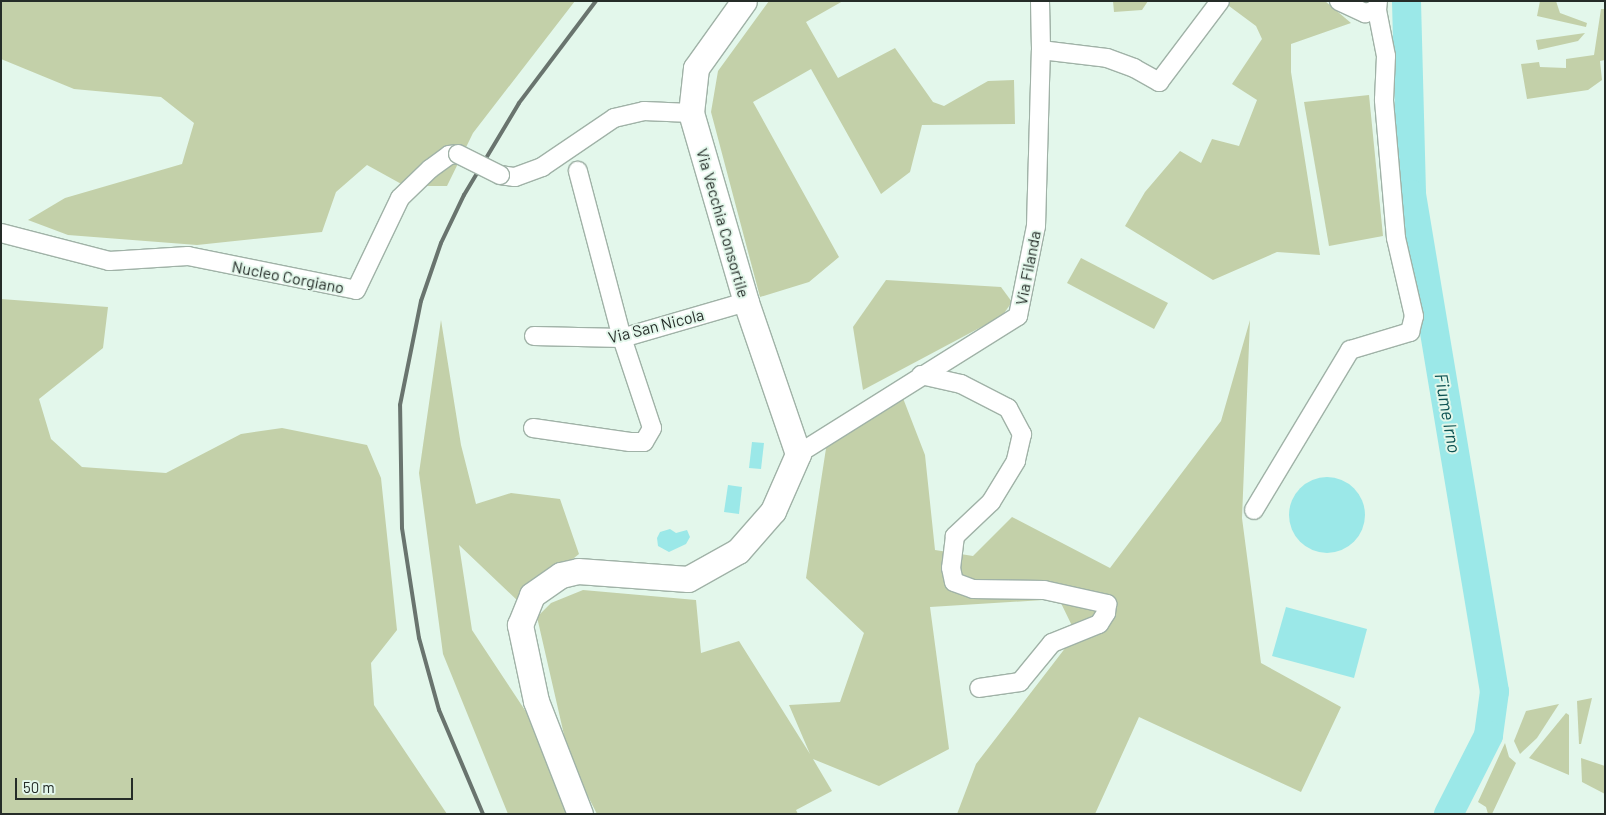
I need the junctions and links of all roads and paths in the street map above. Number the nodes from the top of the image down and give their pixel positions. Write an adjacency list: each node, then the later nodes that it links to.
1 (744, 1): 7 (street, Via Vecchia Consortile)
2 (1040, 1): 6 (street, Via Filanda)
3 (1220, 1): 6 (street)
4 (1339, 1): 5 (street)
5 (1378, 6): 16 (street)
6 (1041, 50): 13 (street, Via Filanda)
7 (691, 113): 9 (street, Nucleo Corgiano, bridge); 10 (street, Via Vecchia Consortile)
8 (578, 171): 12 (street)
9 (1, 233)
10 (746, 302): 12 (street, Via San Nicola); 15 (street, Via Vecchia Consortile)
11 (534, 336): 12 (street, Via San Nicola)
12 (622, 338): 14 (street)
13 (921, 375): 15 (street, Via Filanda); 17 (street)
14 (533, 428)
15 (798, 454): 18 (street)
16 (1254, 510)
17 (979, 688)
18 (580, 814)

